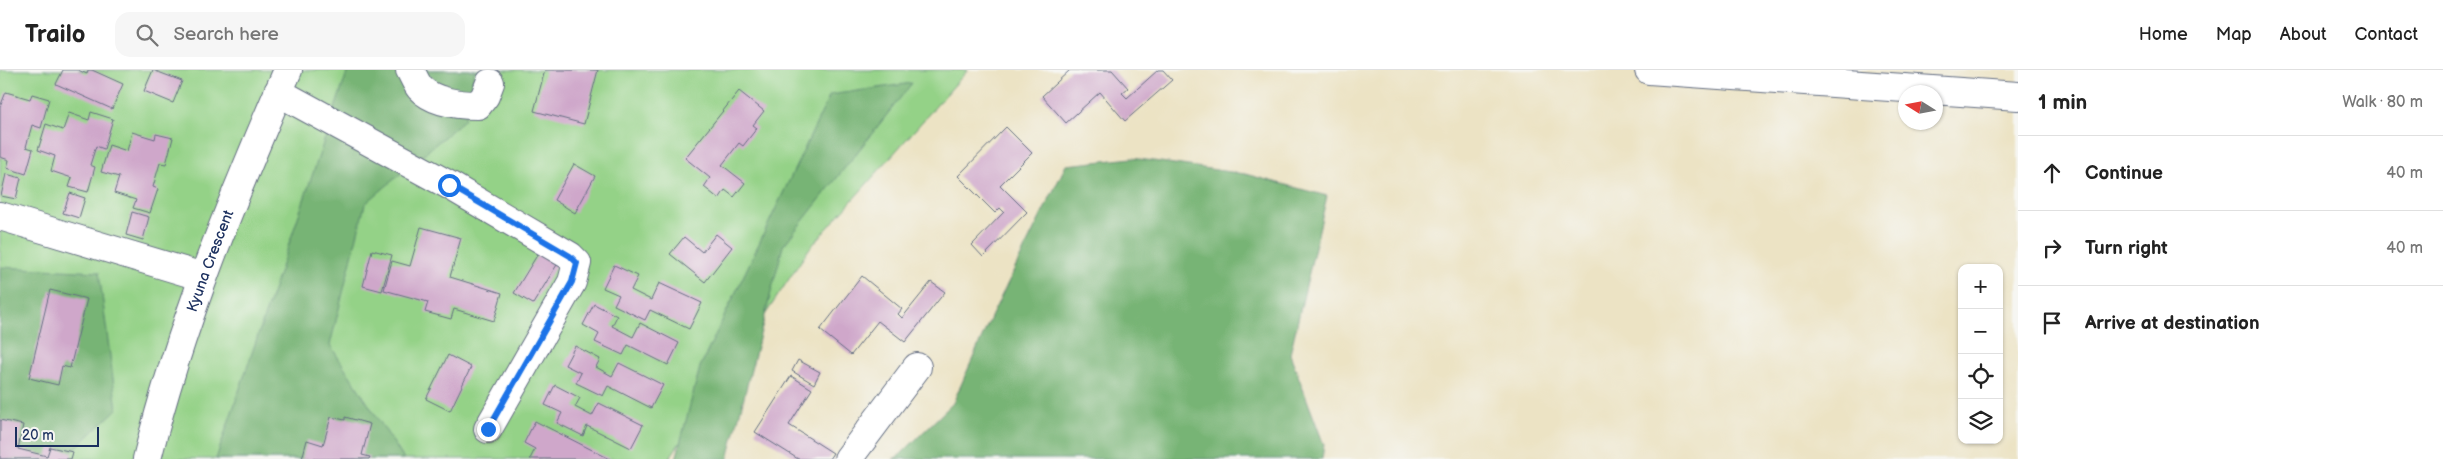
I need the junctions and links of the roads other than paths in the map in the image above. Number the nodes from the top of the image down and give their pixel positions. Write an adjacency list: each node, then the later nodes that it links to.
1 (410, 70): 4 (street)
2 (1649, 70): 5 (street)
3 (283, 81): 7 (street, Kyuna Crescent); 9 (street)
4 (490, 83)
5 (2018, 96)
6 (0, 216): 7 (street)
7 (202, 277): 10 (street, Kyuna Crescent)
8 (917, 368): 11 (street)
9 (488, 429)
10 (147, 459)
11 (848, 459)

